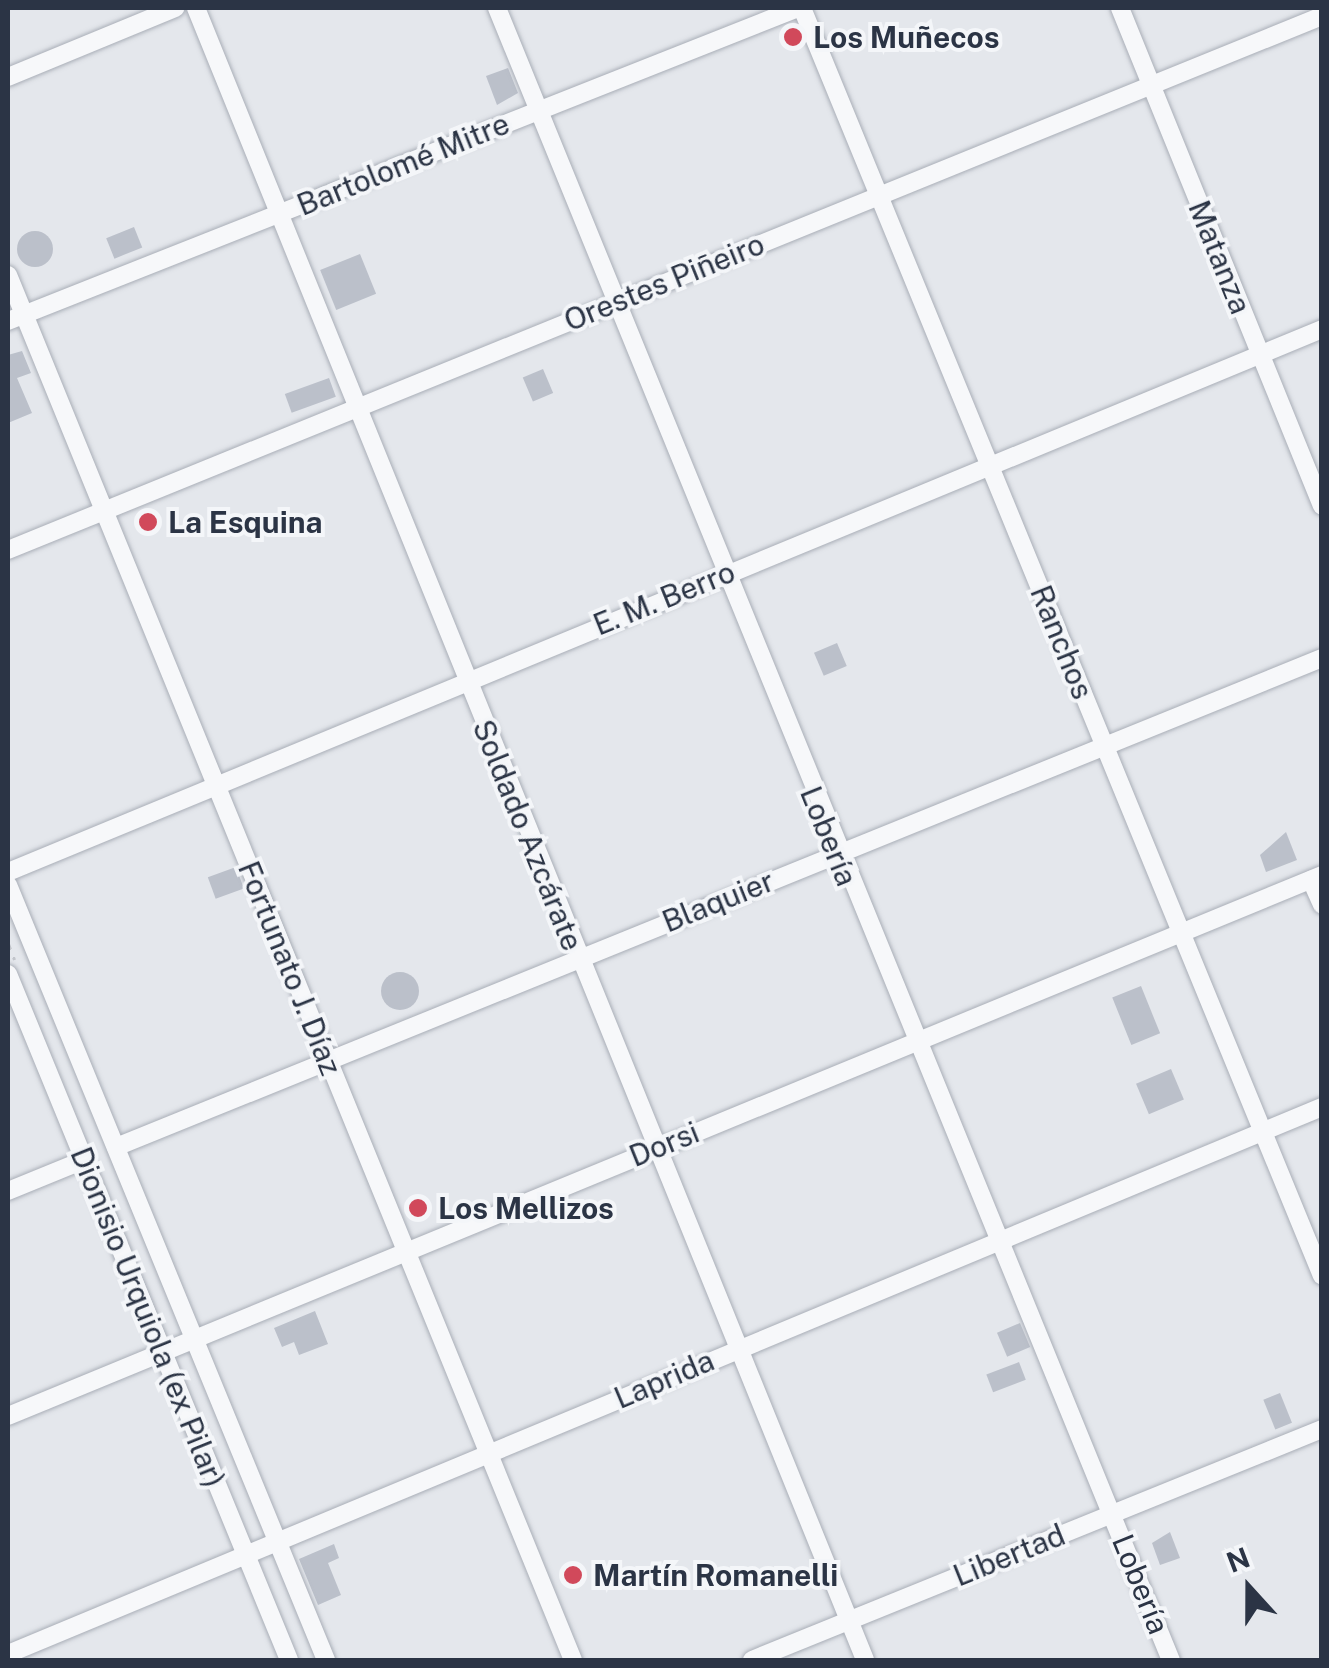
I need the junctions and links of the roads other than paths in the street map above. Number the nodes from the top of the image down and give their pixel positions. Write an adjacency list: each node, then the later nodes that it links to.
1 (175, 8): 7 (street)
2 (196, 8): 11 (street, Soldado Azcárate)
3 (497, 8): 9 (street, Lobería)
4 (800, 8): 9 (street, Bartolomé Mitre); 10 (street, Ranchos)
5 (1120, 8): 8 (street, Matanza)
6 (1322, 16): 8 (street, Orestes Piñeiro)
7 (8, 76)
8 (1152, 86): 10 (street, Orestes Piñeiro); 16 (street, Matanza)
9 (539, 109): 11 (street, Bartolomé Mitre); 13 (street, Lobería)
10 (879, 196): 13 (street, Orestes Piñeiro); 18 (street, Ranchos)
11 (280, 214): 14 (street, Bartolomé Mitre); 17 (street, Soldado Azcárate)
12 (8, 275): 14 (street, Fortunato J. Díaz)
13 (615, 302): 17 (street, Orestes Piñeiro); 22 (street, Lobería)
14 (16, 318): 20 (street, Fortunato J. Díaz)
15 (1322, 329): 16 (street, E. M. Berro)
16 (1258, 355): 18 (street, E. M. Berro); 19 (street, Matanza)
17 (356, 407): 20 (street, Orestes Piñeiro); 24 (street, Soldado Azcárate)
18 (990, 465): 22 (street, E. M. Berro); 25 (street, Ranchos)
19 (1322, 506)
20 (103, 510): 21 (street, Orestes Piñeiro); 26 (street, Fortunato J. Díaz)
21 (8, 550)
22 (724, 574): 24 (street, E. M. Berro); 27 (street, Lobería)
23 (1322, 658): 25 (street, Blaquier)
24 (464, 678): 26 (street, E. M. Berro); 33 (street, Soldado Azcárate)
25 (1104, 744): 27 (street, Blaquier); 32 (street, Ranchos)
26 (213, 782): 28 (street, E. M. Berro); 36 (street, Fortunato J. Díaz)
27 (836, 854): 33 (street, Blaquier); 35 (street, Lobería)
28 (8, 872)
29 (1316, 878): 31 (street); 32 (street, Dorsi)
30 (8, 885): 39 (street, Dionisio Urquiola (ex Pilar))
31 (1322, 905)
32 (1178, 932): 35 (street, Dorsi); 38 (street, Ranchos)
33 (577, 958): 36 (street, Blaquier); 40 (street, Soldado Azcárate)
34 (8, 974): 41 (street, Dionisio Urquiola (ex Pilar))
35 (917, 1040): 40 (street, Dorsi); 43 (street, Lobería)
36 (328, 1059): 39 (street, Blaquier); 44 (street, Fortunato J. Díaz)
37 (1322, 1106): 38 (street, Laprida)
38 (1262, 1132): 43 (street, Laprida); 45 (street, Ranchos)
39 (116, 1147): 46 (street, Dionisio Urquiola (ex Pilar))
40 (656, 1148): 44 (street, Dorsi); 47 (street, Soldado Azcárate)
41 (84, 1160): 42 (street); 48 (street, Dionisio Urquiola (ex Pilar))
42 (8, 1192)
43 (999, 1240): 47 (street, Laprida); 52 (street, Lobería)
44 (406, 1249): 46 (street, Dorsi); 51 (street, Fortunato J. Díaz)
45 (1322, 1276)
46 (195, 1338): 48 (street, Dorsi); 53 (street, Dionisio Urquiola (ex Pilar))
47 (736, 1348): 51 (street, Laprida); 55 (street, Soldado Azcárate)
48 (162, 1351): 49 (street, Dorsi); 54 (street, Dionisio Urquiola (ex Pilar))
49 (8, 1416)
50 (1322, 1428): 52 (street, Libertad)
51 (489, 1453): 53 (street, Laprida); 59 (street, Fortunato J. Díaz)
52 (1112, 1513): 55 (street, Libertad); 62 (street, Lobería)
53 (278, 1542): 54 (street, Laprida); 58 (street, Dionisio Urquiola (ex Pilar))
54 (246, 1555): 56 (street, Laprida); 57 (street, Dionisio Urquiola (ex Pilar))
55 (848, 1621): 60 (street, Libertad); 61 (street, Soldado Azcárate)
56 (9, 1654)
57 (288, 1660)
58 (326, 1660)
59 (573, 1660)
60 (752, 1660)
61 (866, 1660)
62 (1171, 1660)

